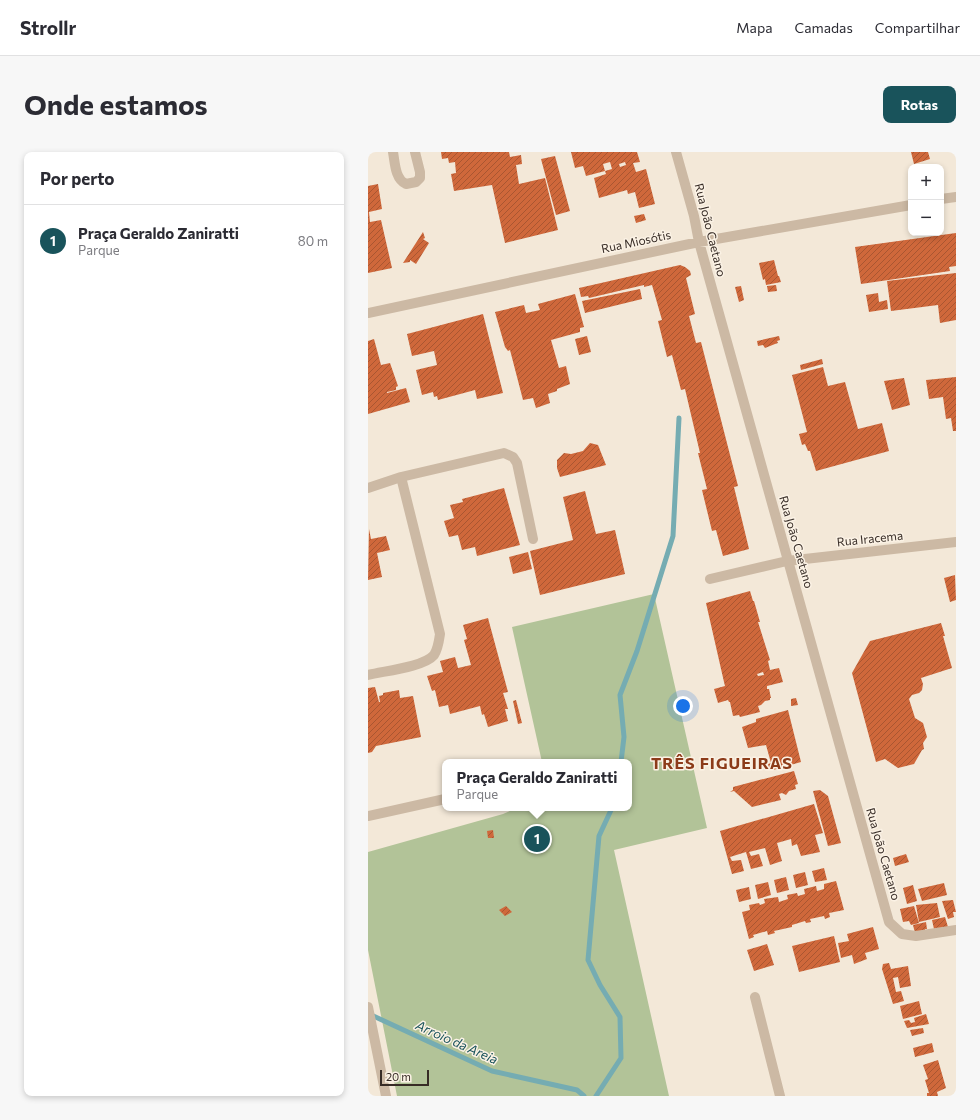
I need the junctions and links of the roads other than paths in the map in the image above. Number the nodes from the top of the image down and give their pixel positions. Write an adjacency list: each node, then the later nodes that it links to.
1 (393, 152): 2 (street)
2 (415, 152)
3 (676, 152): 7 (street, Rua João Caetano)
4 (956, 197): 5 (street)
5 (944, 199)
6 (908, 206): 7 (street, Rua Miosótis)
7 (699, 242): 8 (street, Rua Miosótis); 13 (street, Rua João Caetano)
8 (368, 313)
9 (401, 477): 10 (street); 11 (street); 15 (street)
10 (368, 488)
11 (533, 539)
12 (956, 542): 13 (street, Rua Iracema)
13 (787, 561): 14 (street, Rua Iracema); 18 (street, Rua João Caetano)
14 (710, 579)
15 (368, 675)
16 (442, 800): 17 (street)
17 (368, 816)
18 (956, 930)
19 (755, 997): 22 (street)
20 (368, 1007): 21 (street)
21 (386, 1096)
22 (780, 1096)

